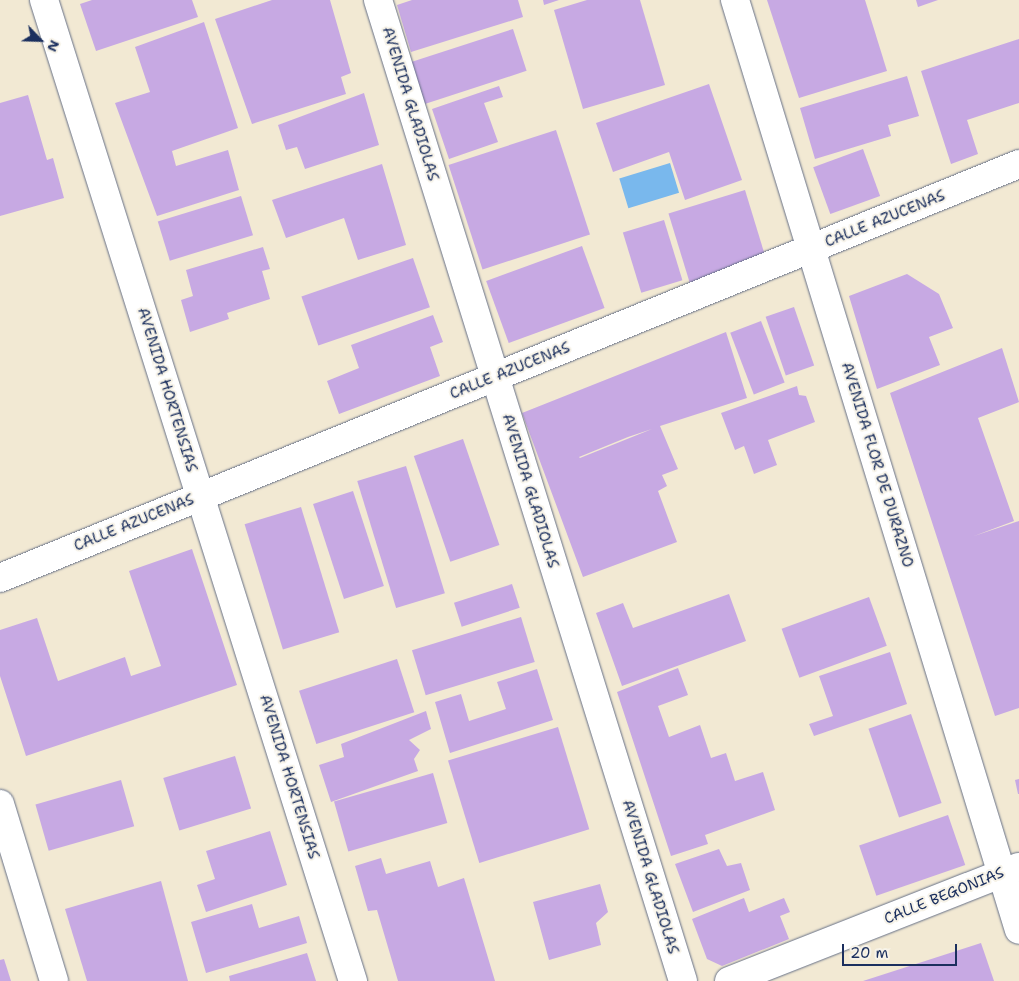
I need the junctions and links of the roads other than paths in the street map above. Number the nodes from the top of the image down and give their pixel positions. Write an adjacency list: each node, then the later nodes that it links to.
1 (44, 0): 7 (street, AVENIDA HORTENSIAS)
2 (378, 0): 6 (street, AVENIDA GLADIOLAS)
3 (735, 0): 5 (street, AVENIDA FLOR DE DURAZNO)
4 (1019, 164): 5 (street, CALLE AZUCENAS)
5 (811, 249): 6 (street, CALLE AZUCENAS); 10 (street, AVENIDA FLOR DE DURAZNO)
6 (495, 377): 7 (street, CALLE AZUCENAS); 14 (street, AVENIDA GLADIOLAS)
7 (201, 496): 8 (street, CALLE AZUCENAS); 13 (street, AVENIDA HORTENSIAS)
8 (0, 578)
9 (0, 804): 12 (street)
10 (1010, 870): 11 (street, AVENIDA FLOR DE DURAZNO); 15 (street, CALLE BEGONIAS)
11 (1019, 930)
12 (54, 981)
13 (353, 981)
14 (683, 981)
15 (729, 981)

